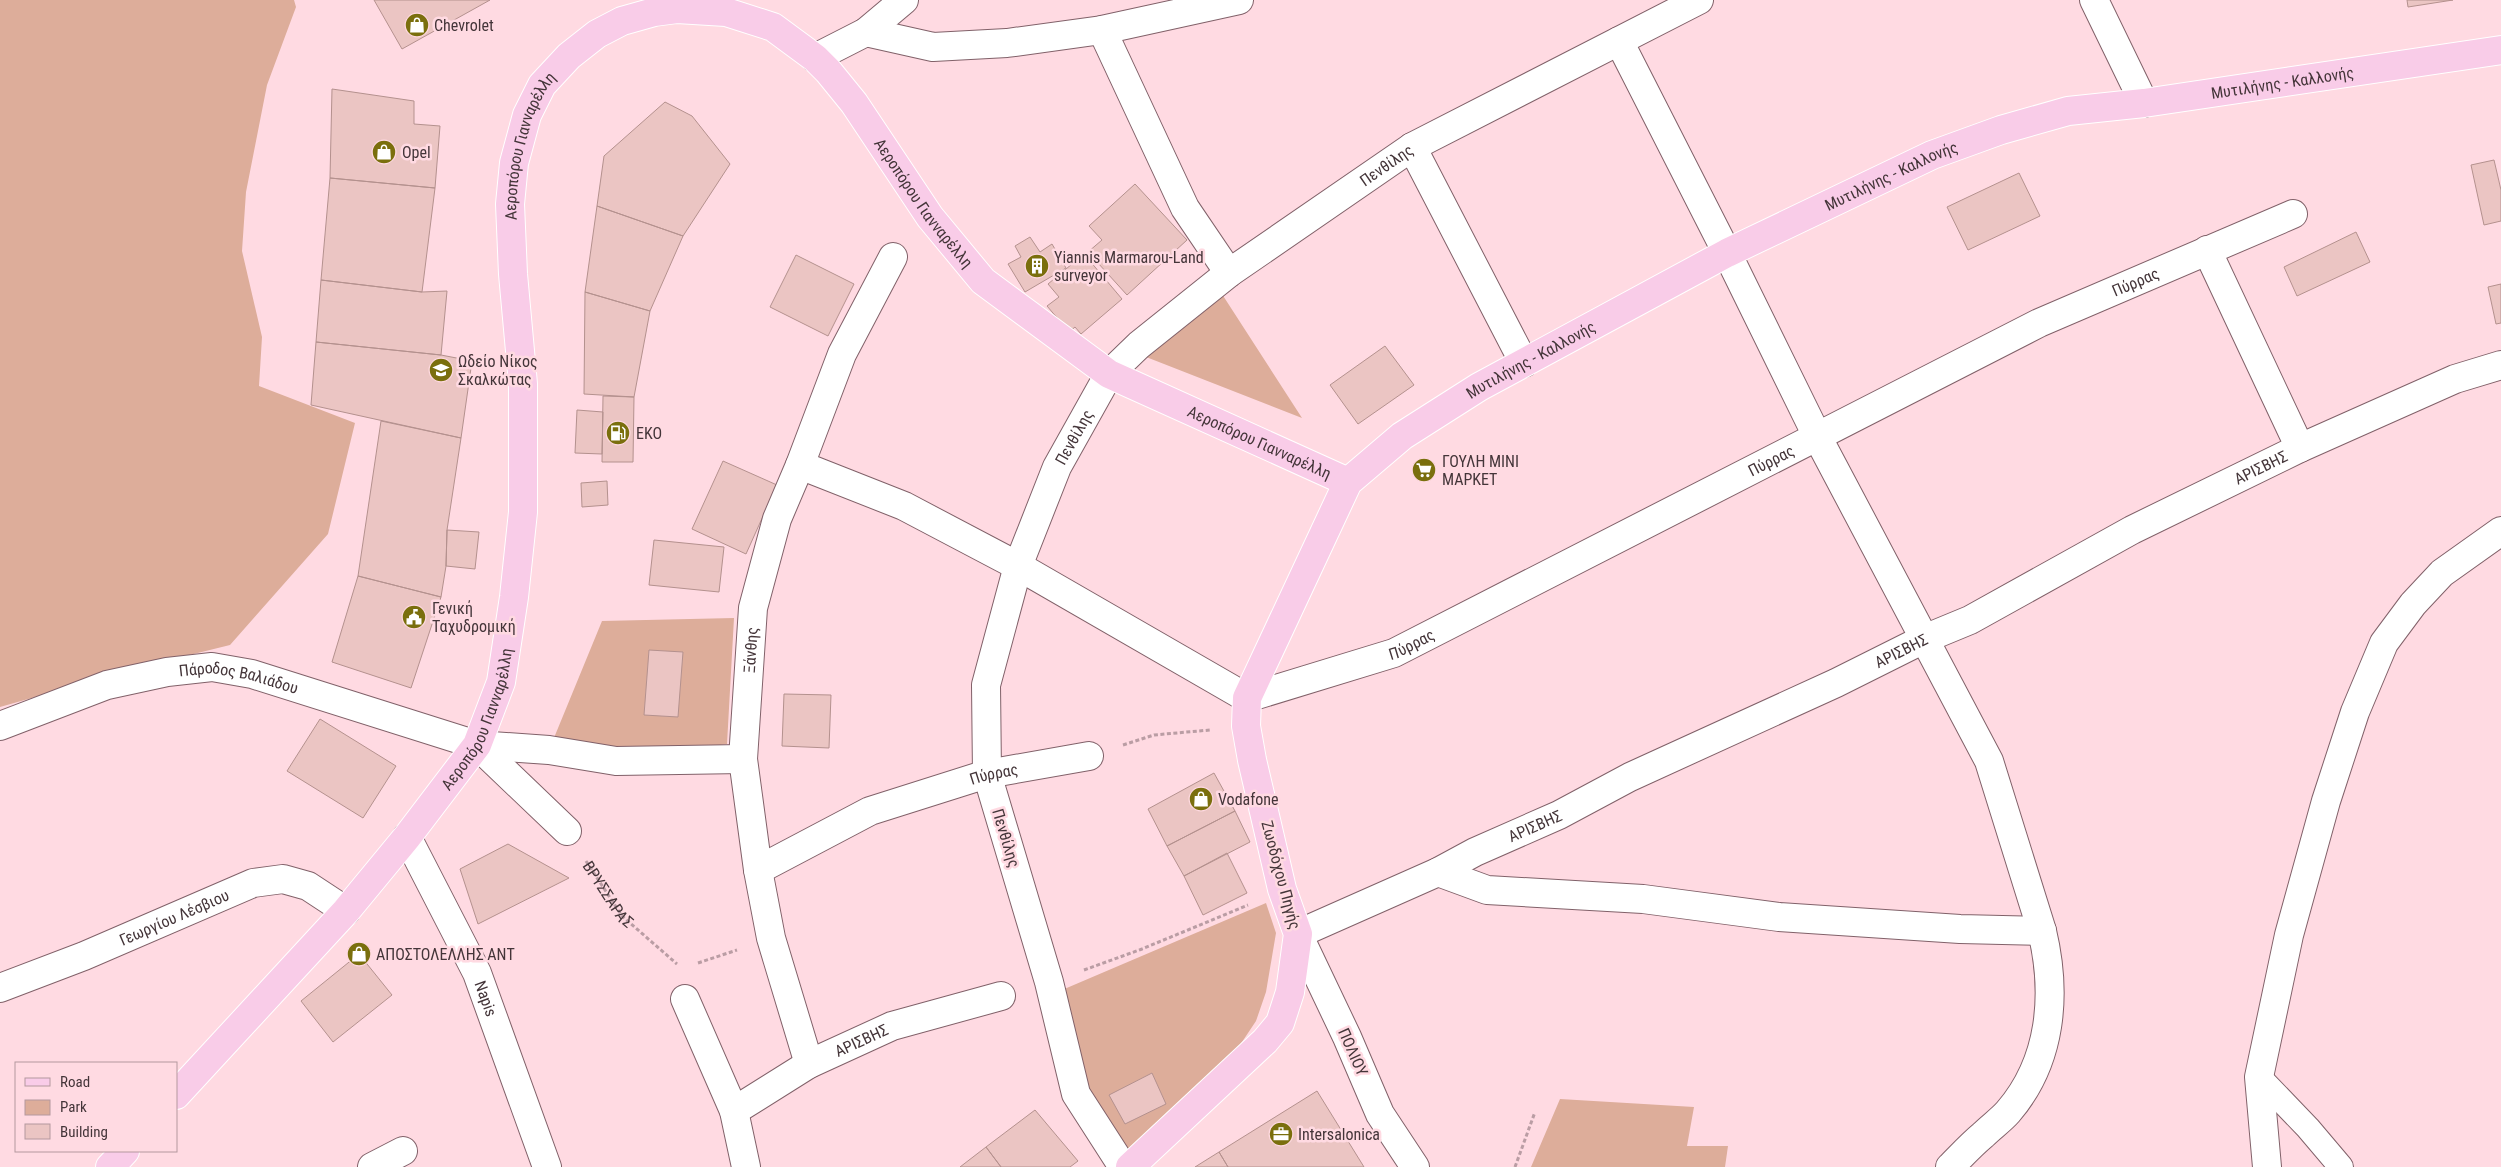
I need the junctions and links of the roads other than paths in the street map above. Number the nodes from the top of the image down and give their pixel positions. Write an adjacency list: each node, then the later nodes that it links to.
1 (904, 0): 6 (street)
2 (1239, 0): 5 (street)
3 (1698, 0): 7 (street, Πενθίλης)
4 (2094, 0): 10 (street)
5 (1102, 30): 6 (street); 16 (street)
6 (866, 32): 9 (street)
7 (1619, 41): 11 (street, Πενθίλης); 14 (street)
8 (2501, 50): 10 (main road, Μυτιλήνης - Καλλονής)
9 (815, 58): 19 (main road, Αεροπόρου Γιανναρέλλη); 29 (main road, Αεροπόρου Γιανναρέλλη)
10 (2144, 103): 14 (main road, Μυτιλήνης - Καλλονής)
11 (1412, 147): 16 (street, Πενθίλης); 17 (street)
12 (2293, 214): 13 (street, Πύρρας)
13 (2207, 250): 20 (street, Πύρρας); 21 (street)
14 (1727, 253): 17 (main road, Μυτιλήνης - Καλλονής); 20 (street)
15 (894, 257): 22 (street, Ξάνθης)
16 (1229, 273): 19 (street, Πενθίλης)
17 (1524, 363): 23 (main road, Μυτιλήνης - Καλλονής)
18 (2501, 366): 21 (street, ΑΡΙΣΒΗΣ)
19 (1109, 374): 23 (main road, Αεροπόρου Γιανναρέλλη); 25 (street, Πενθίλης)
20 (1817, 436): 26 (street); 27 (street, Πύρρας)
21 (2300, 448): 26 (street, ΑΡΙΣΒΗΣ)
22 (800, 466): 25 (street); 31 (street, Ξάνθης)
23 (1348, 482): 27 (main road, Ζωοδόχου Πηγής)
24 (2501, 530): 44 (street)
25 (1018, 566): 27 (street); 32 (street, Πενθίλης)
26 (1924, 639): 36 (street, ΑΡΙΣΒΗΣ); 38 (street)
27 (1247, 698): 39 (main road, Ζωοδόχου Πηγής)
28 (0, 726): 29 (street, Πάροδος Βαλιάδου)
29 (477, 744): 31 (street); 33 (street); 34 (main road, Αεροπόρου Γιανναρέλλη)
30 (1090, 756): 32 (street, Πύρρας)
31 (743, 759): 35 (street, Ξάνθης)
32 (987, 774): 35 (street, Πύρρας); 53 (street, Πενθίλης)
33 (567, 831)
34 (407, 838): 37 (main road, Αεροπόρου Γιανναρέλλη); 51 (street, Napis)
35 (758, 870): 43 (street, Ξάνθης)
36 (1438, 872): 38 (street); 39 (street, ΑΡΙΣΒΗΣ)
37 (346, 911): 40 (street, Γεωργίου Λέσβιου); 45 (main road, Αεροπόρου Γιανναρέλλη)
38 (2042, 931): 56 (street)
39 (1298, 934): 54 (main road, Ζωοδόχου Πηγής); 55 (street, ΠΟΛΙΟΥ)
40 (0, 988)
41 (1001, 996): 43 (street, ΑΡΙΣΒΗΣ)
42 (685, 999): 46 (street)
43 (809, 1064): 46 (street, ΑΡΙΣΒΗΣ)
44 (2258, 1077): 57 (street); 58 (lane)
45 (178, 1093)
46 (734, 1111): 52 (street)
47 (403, 1151): 50 (street)
48 (124, 1152): 49 (main road)
49 (110, 1167)
50 (372, 1167)
51 (547, 1167)
52 (746, 1167)
53 (1123, 1167)
54 (1130, 1167)
55 (1414, 1167)
56 (1950, 1167)
57 (2267, 1167)
58 (2340, 1167)

